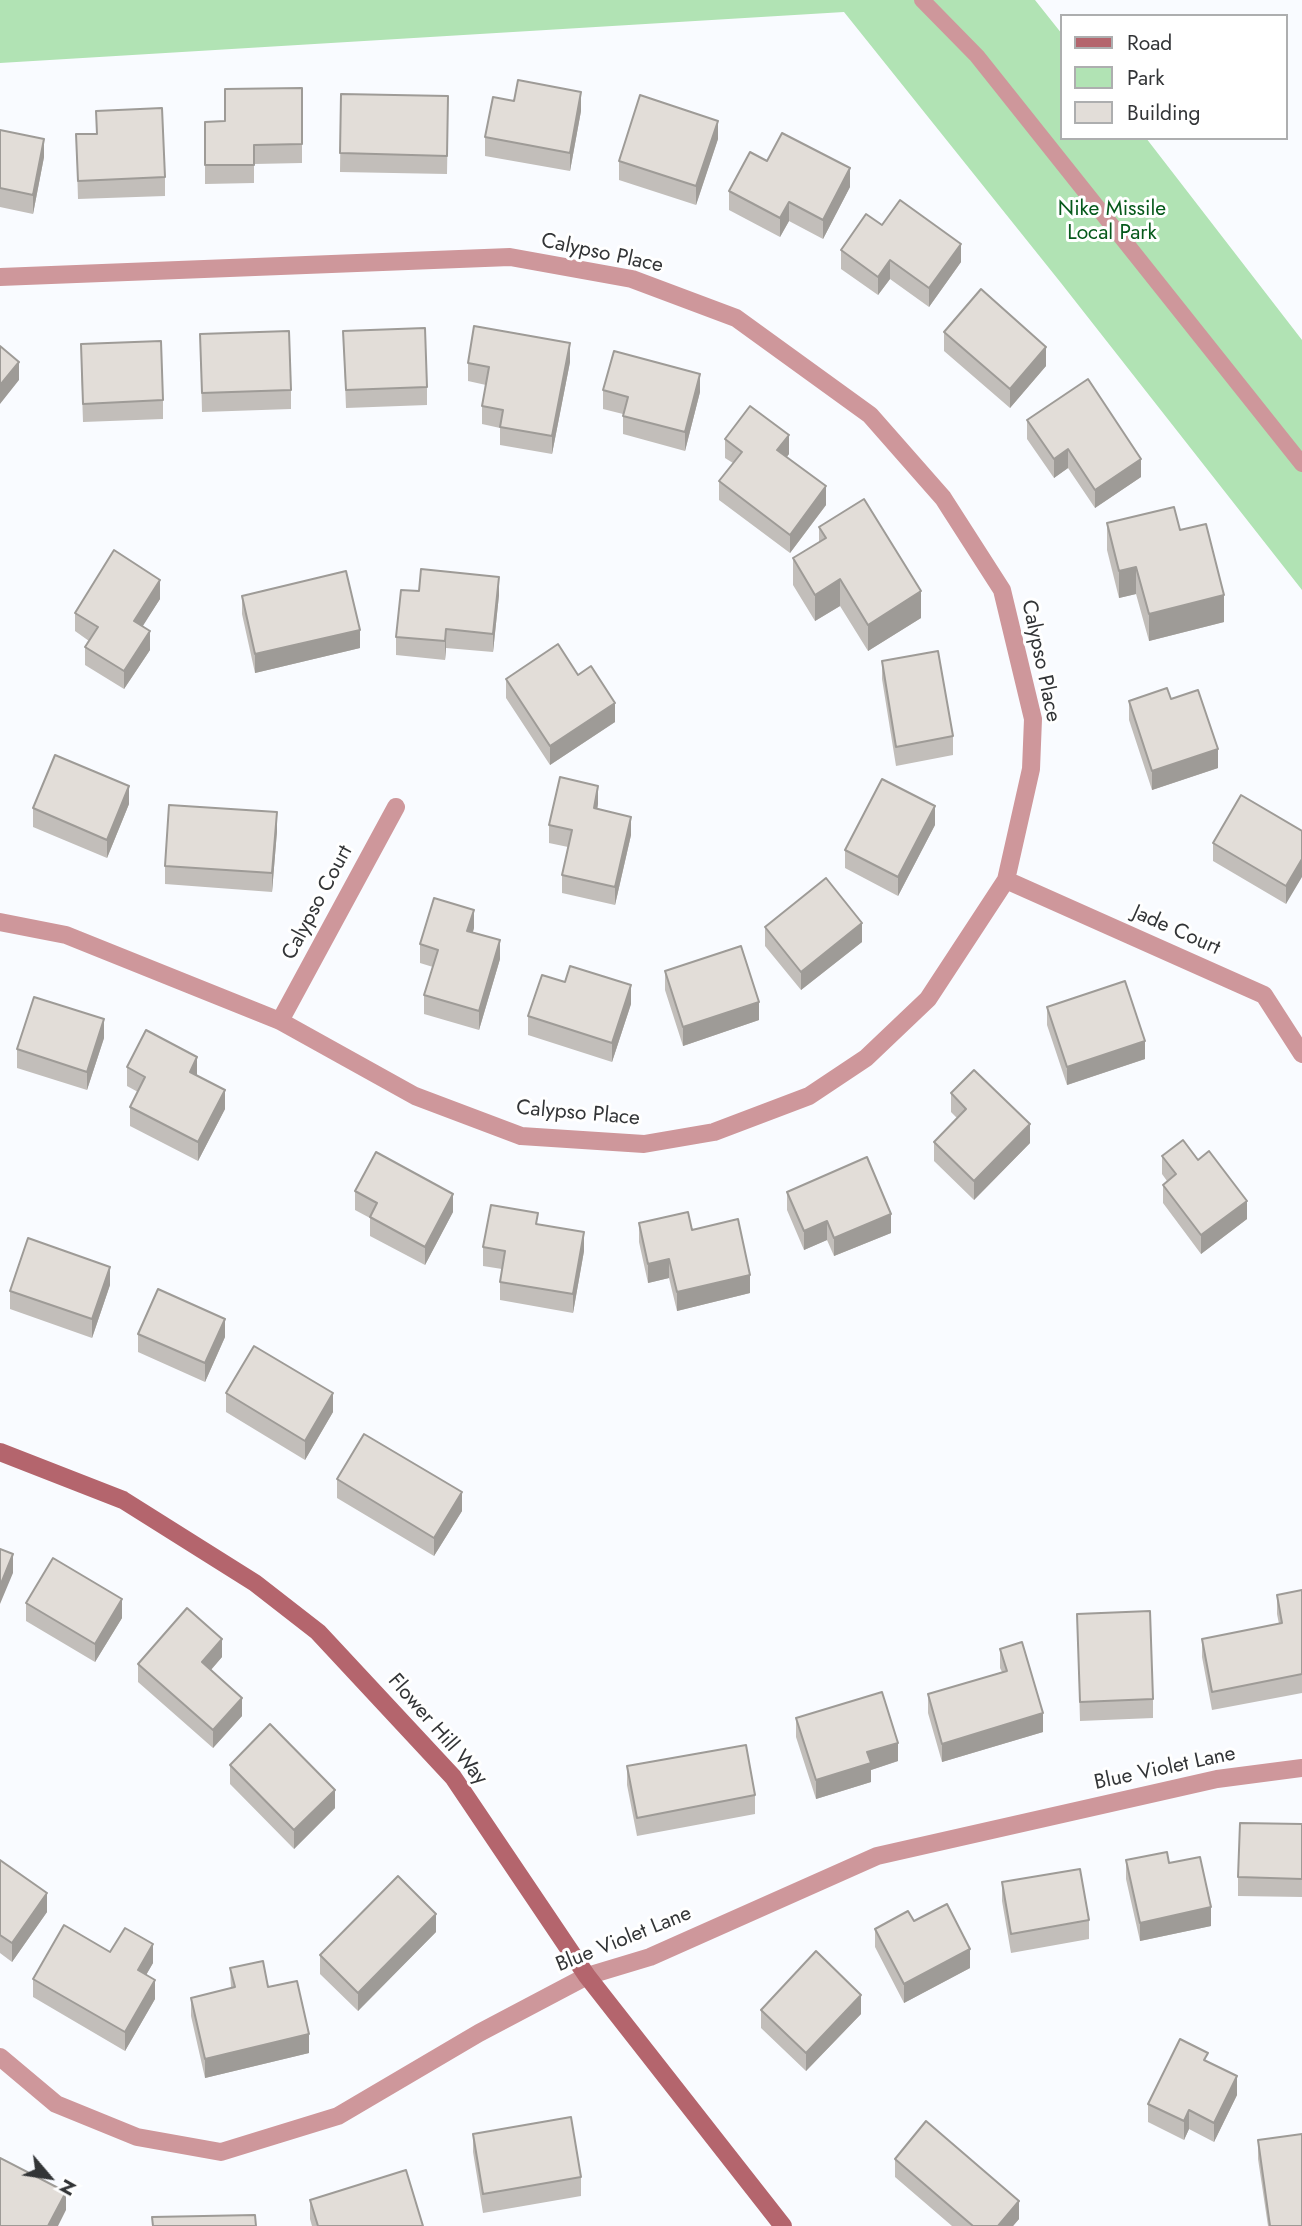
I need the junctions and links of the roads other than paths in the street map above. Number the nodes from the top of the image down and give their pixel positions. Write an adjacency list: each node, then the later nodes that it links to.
1 (922, 0): 3 (lane)
2 (0, 277): 5 (street, Calypso Place)
3 (1302, 464)
4 (396, 807): 7 (street, Calypso Court)
5 (1006, 880): 7 (street, Calypso Place); 8 (street, Jade Court)
6 (0, 922): 7 (street, Calypso Place)
7 (280, 1021)
8 (1302, 1055)
9 (0, 1452): 11 (street, Flower Hill Way)
10 (1302, 1768): 11 (street, Blue Violet Lane)
11 (587, 1976): 12 (street, Blue Violet Lane); 13 (street, Flower Hill Way)
12 (0, 2057)
13 (783, 2226)

